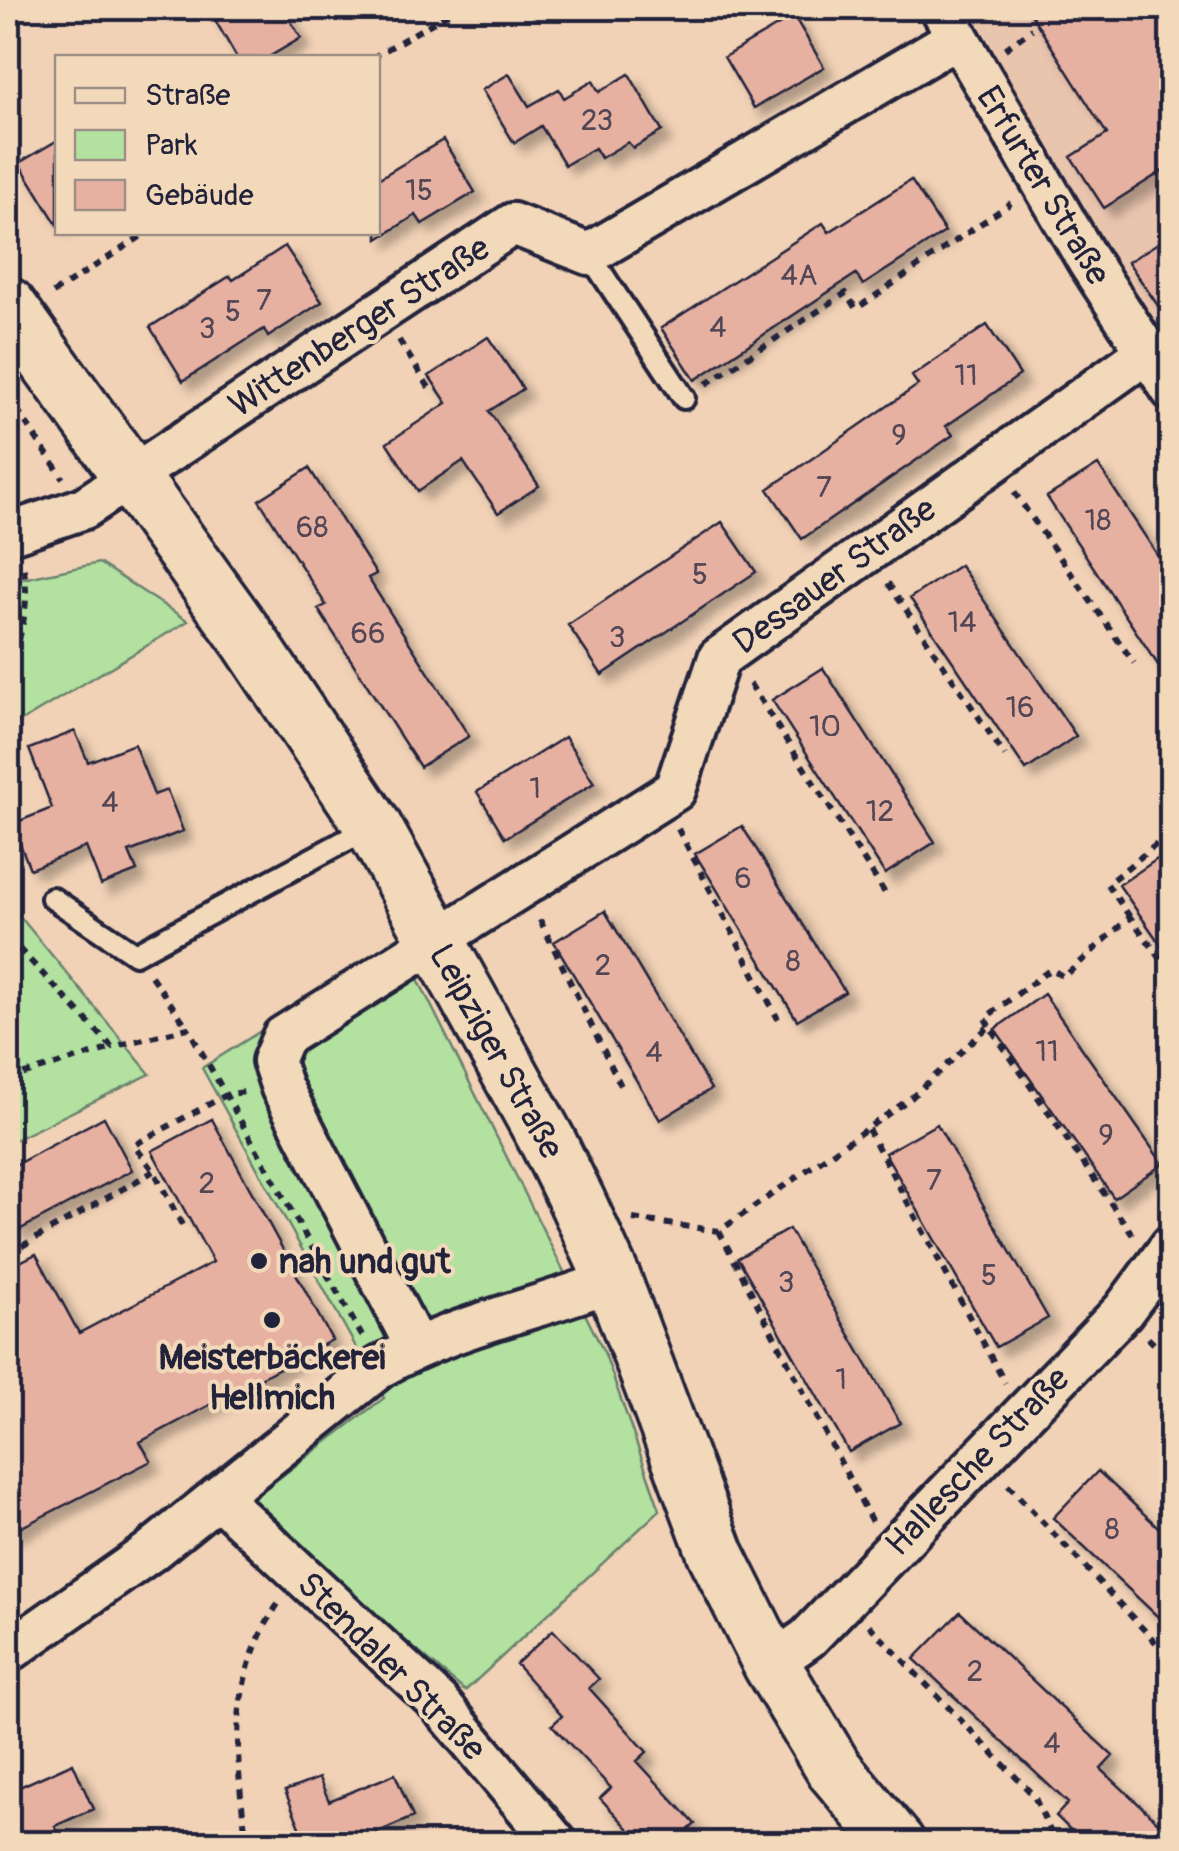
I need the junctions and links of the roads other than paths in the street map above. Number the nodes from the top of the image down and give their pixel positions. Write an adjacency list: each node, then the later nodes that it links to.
1 (949, 22): 2 (street); 4 (street, Erfurter Straße)
2 (589, 254): 5 (lane); 6 (street, Wittenberger Straße)
3 (30, 300): 6 (main road, Leipziger Straße)
4 (1156, 368): 10 (street, Dessauer Straße)
5 (684, 398)
6 (130, 478): 7 (street, Wittenberger Straße); 8 (main road, Leipziger Straße)
7 (11, 533)
8 (373, 826): 9 (lane); 10 (main road, Leipziger Straße)
9 (52, 898)
10 (436, 939): 12 (main road, Leipziger Straße); 13 (street, Dessauer Straße)
11 (1163, 1256): 16 (street, Hallesche Straße)
12 (613, 1280): 13 (street); 16 (main road, Leipziger Straße)
13 (416, 1347): 14 (street)
14 (218, 1497): 15 (street); 17 (street, Stendaler Straße)
15 (8, 1652)
16 (771, 1664): 18 (main road, Leipziger Straße)
17 (556, 1844)
18 (897, 1844)

